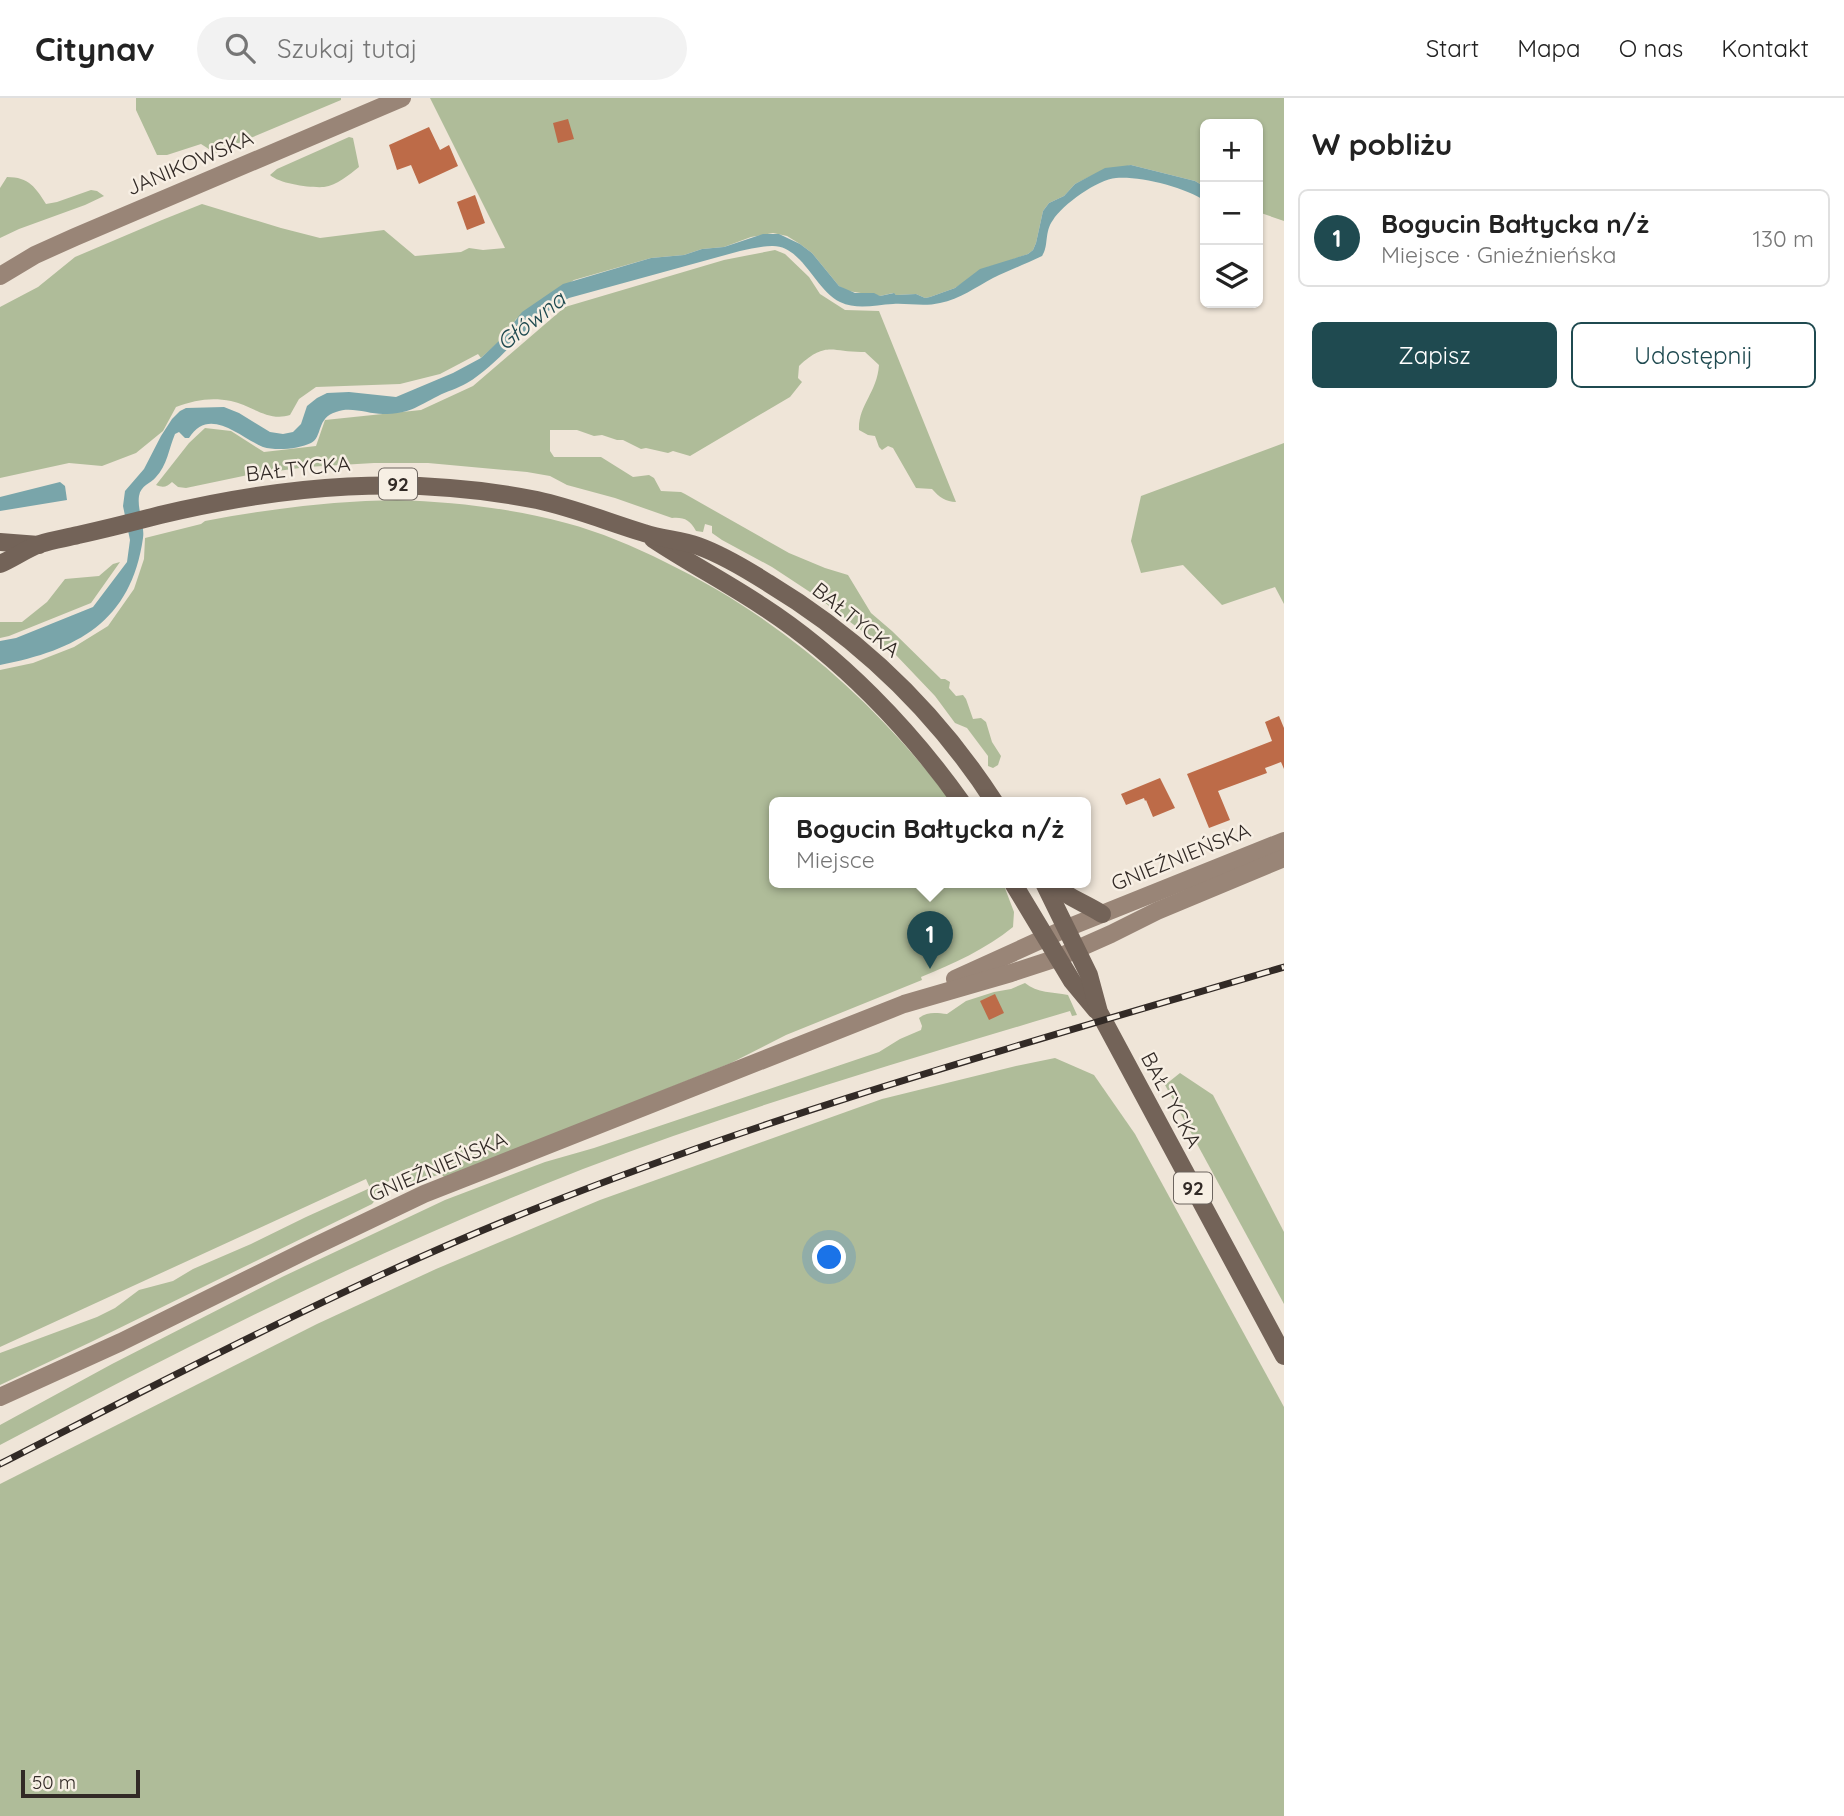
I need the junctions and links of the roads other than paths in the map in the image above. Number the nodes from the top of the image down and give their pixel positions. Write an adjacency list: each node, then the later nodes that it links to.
1 (402, 98): 2 (street, JANIKOWSKA)
2 (0, 276)
3 (644, 533): 5 (main road, BAŁTYCKA / 92); 7 (main road, BAŁTYCKA / 92); 8 (main road, BAŁTYCKA / 92)
4 (0, 542): 5 (main road, BAŁTYCKA / 92)
5 (39, 545): 6 (main road, BAŁTYCKA / 92)
6 (0, 564)
7 (957, 797)
8 (991, 797)
9 (1284, 841): 14 (street, GNIEŹNIEŃSKA)
10 (1284, 858): 17 (street, GNIEŹNIEŃSKA)
11 (1016, 888): 16 (main road, BAŁTYCKA / 92)
12 (1047, 888): 15 (main road, BAŁTYCKA / 92)
13 (1058, 888): 14 (main road)
14 (1102, 914): 15 (street, GNIEŹNIEŃSKA)
15 (1067, 928): 16 (street, GNIEŹNIEŃSKA); 17 (main road, BAŁTYCKA / 92)
16 (1045, 937): 18 (main road, BAŁTYCKA / 92); 19 (street, GNIEŹNIEŃSKA)
17 (1077, 949): 18 (street, GNIEŹNIEŃSKA); 20 (main road, BAŁTYCKA / 92)
18 (1057, 958): 19 (street, GNIEŹNIEŃSKA); 20 (main road, BAŁTYCKA / 92)
19 (904, 1004): 22 (street, GNIEŹNIEŃSKA)
20 (1099, 1012): 21 (main road, BAŁTYCKA / 92)
21 (1284, 1356)
22 (0, 1397)

